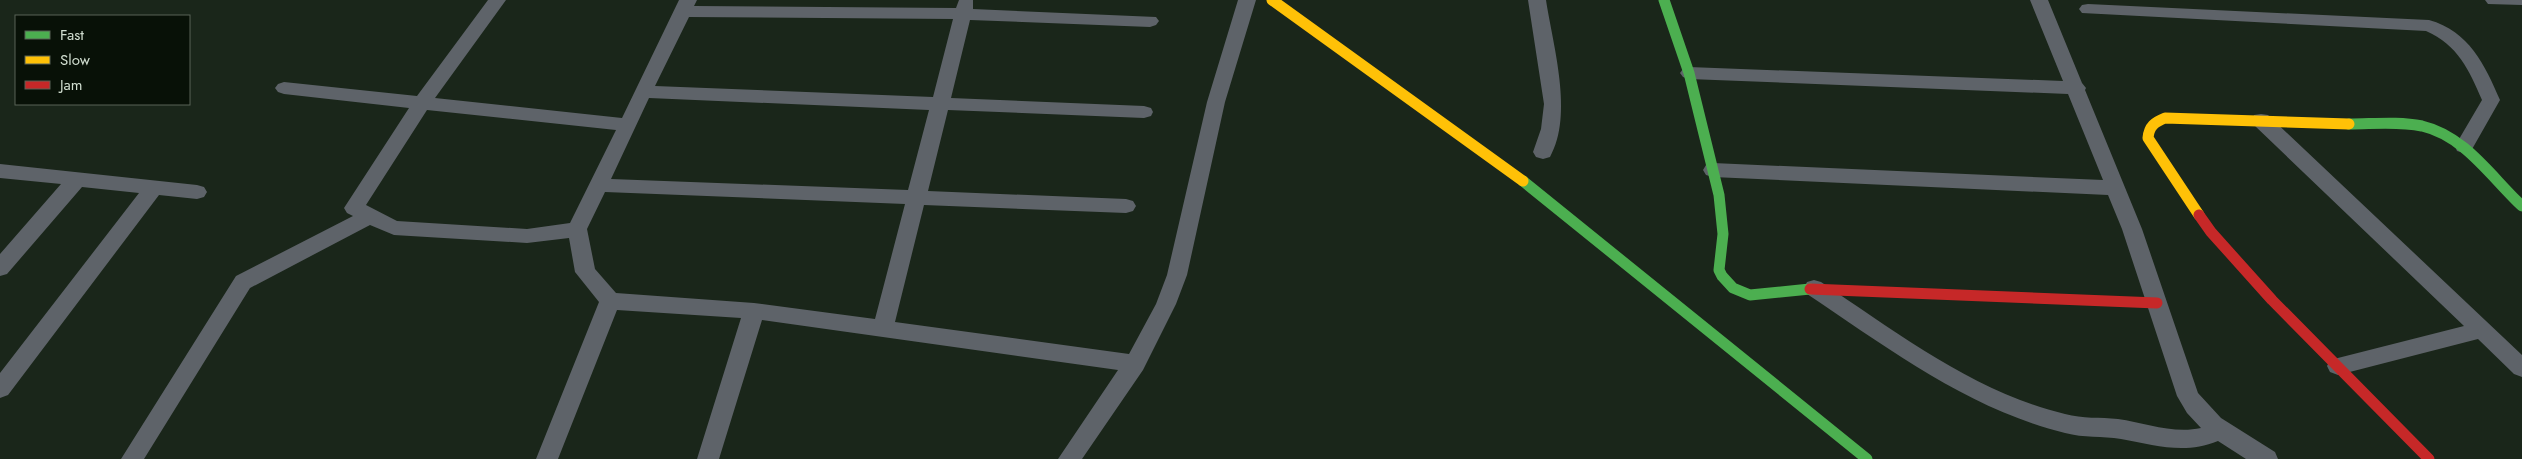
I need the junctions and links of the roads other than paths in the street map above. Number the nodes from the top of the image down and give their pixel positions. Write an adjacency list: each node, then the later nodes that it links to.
1 (497, 0): 18 (street)
2 (1247, 0): 44 (street)
3 (1272, 0): 54 (street)
4 (1537, 0): 24 (street)
5 (1664, 0): 14 (street)
6 (2031, 0): 7 (street)
7 (2039, 0): 16 (street)
8 (2494, 0): 9 (street)
9 (2522, 0)
10 (685, 5): 11 (street); 17 (street)
11 (964, 7): 13 (street); 19 (street)
12 (2088, 9): 23 (street)
13 (1150, 21)
14 (1689, 73): 16 (street); 25 (street)
15 (284, 88): 18 (street)
16 (2077, 88): 30 (street)
17 (643, 92): 19 (street); 22 (street)
18 (421, 104): 22 (street); 35 (street)
19 (940, 105): 20 (street); 32 (street)
20 (1144, 112)
21 (2261, 120): 23 (street); 43 (street); 45 (street)
22 (627, 125): 28 (street)
23 (2464, 146): 34 (street)
24 (1543, 152)
25 (1713, 170): 30 (street); 38 (street)
26 (0, 171): 27 (street)
27 (77, 179): 29 (street); 37 (street)
28 (598, 185): 32 (street); 36 (street)
29 (154, 188): 31 (street); 47 (street)
30 (2116, 188): 40 (street)
31 (197, 192)
32 (916, 197): 33 (street); 42 (street)
33 (1126, 206)
34 (2522, 206)
35 (370, 216): 36 (street); 50 (street)
36 (577, 228): 39 (street)
37 (0, 268)
38 (1814, 288): 40 (street); 48 (street)
39 (610, 301): 41 (street); 51 (street)
40 (2157, 303): 48 (street)
41 (754, 312): 42 (street); 52 (street)
42 (883, 329): 44 (street)
43 (2482, 330): 45 (street); 46 (street)
44 (1135, 364): 53 (street)
45 (2338, 366): 55 (street)
46 (2522, 368)
47 (0, 389)
48 (2219, 431): 49 (street)
49 (2265, 458)
50 (132, 459)
51 (547, 459)
52 (708, 459)
53 (1070, 459)
54 (1867, 459)
55 (2429, 459)

